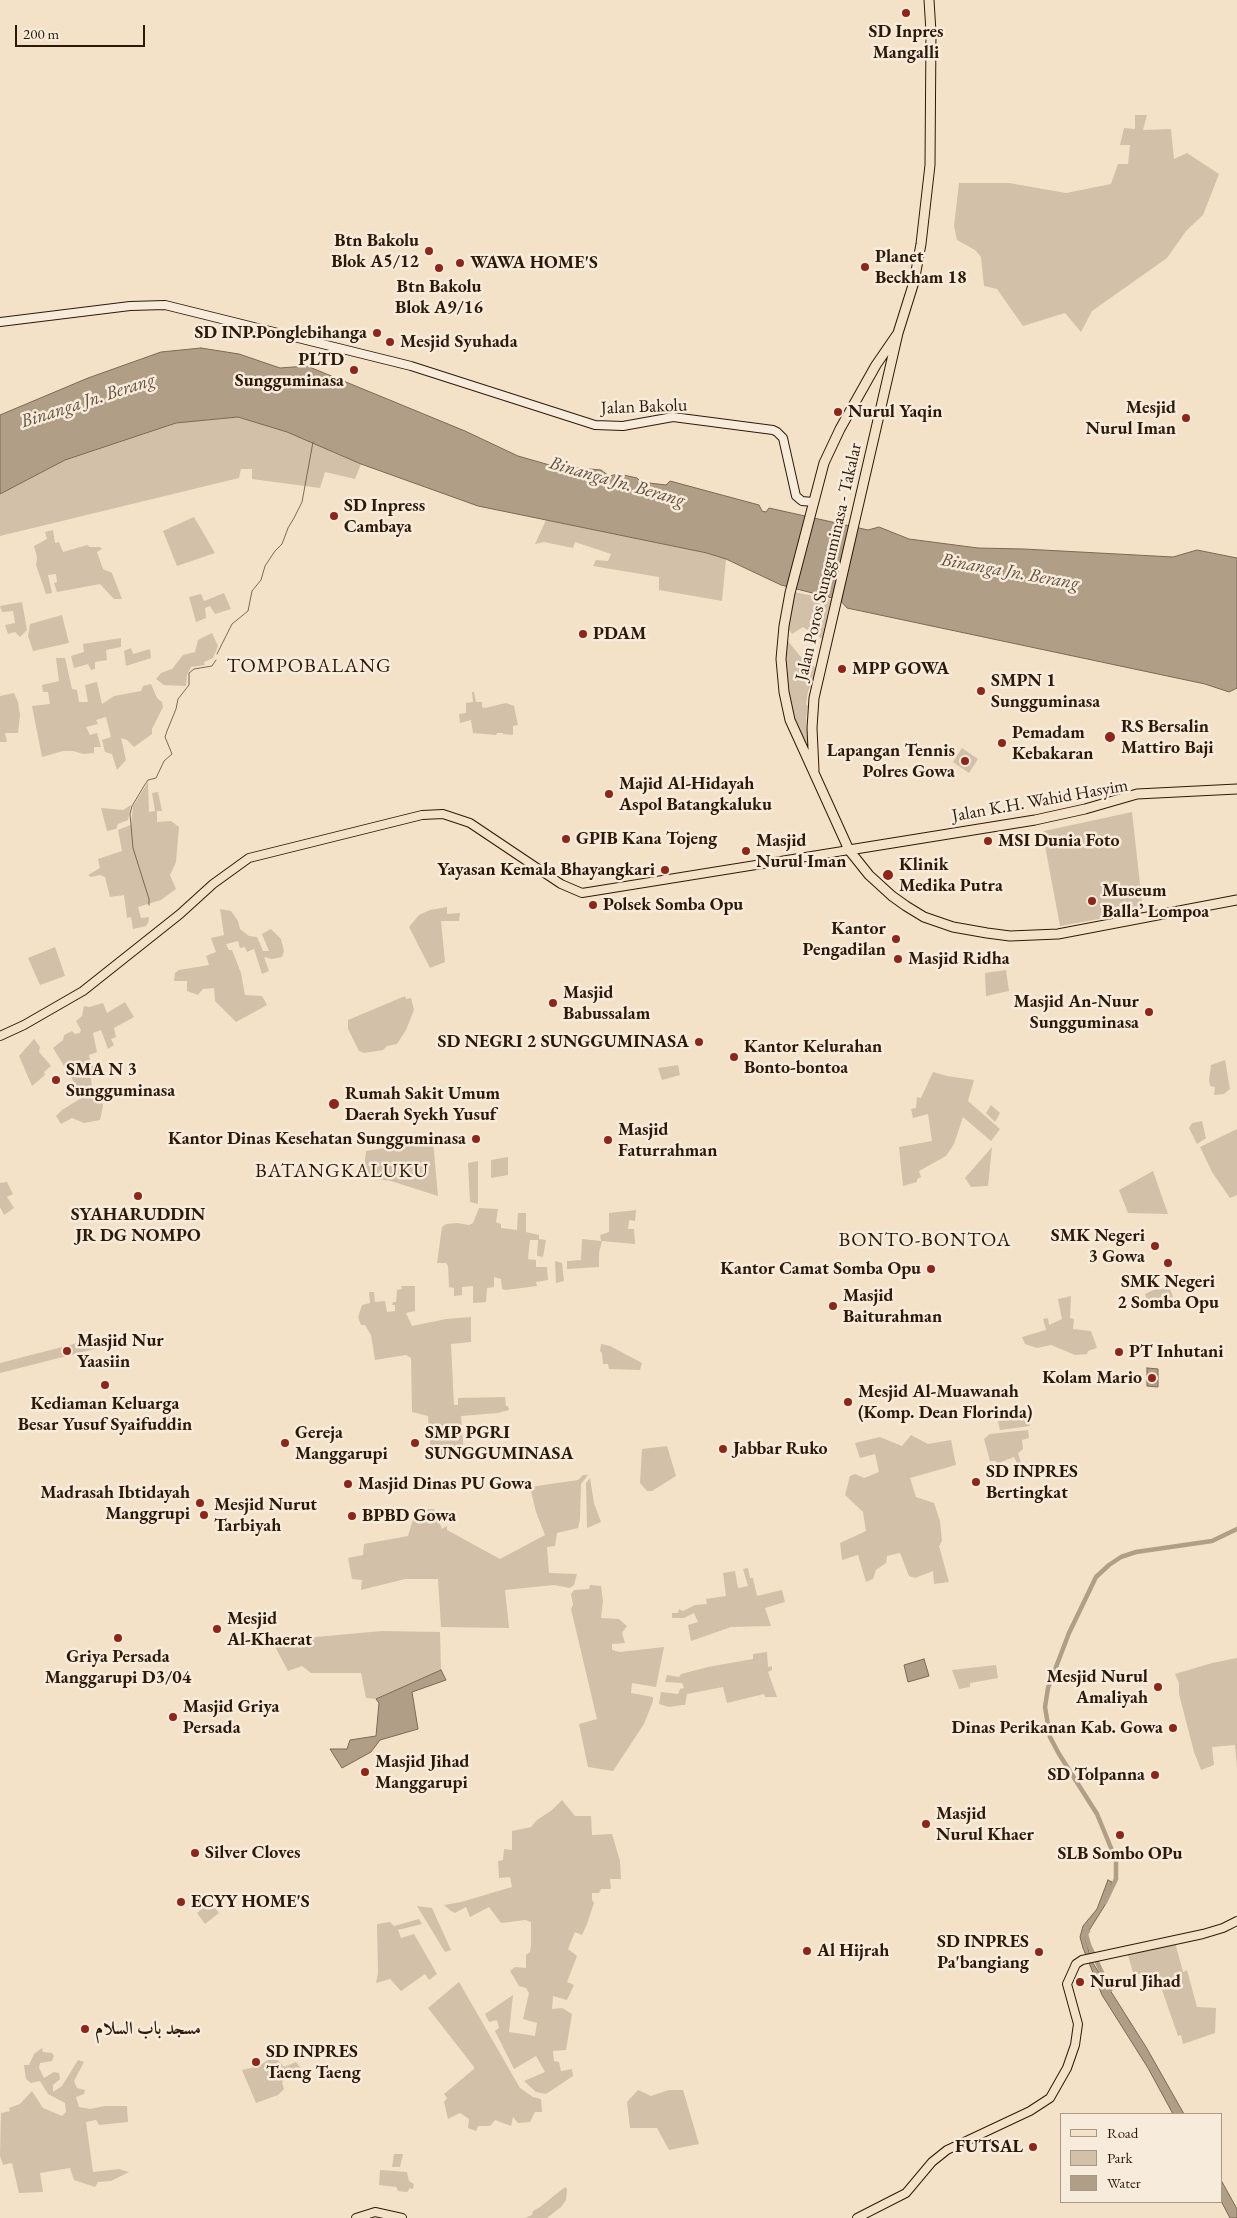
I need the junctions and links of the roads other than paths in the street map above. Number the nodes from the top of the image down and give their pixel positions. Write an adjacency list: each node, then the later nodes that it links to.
1 (929, 0): 3 (highway, Jalan Poros Sungguminasa - Takalar)
2 (0, 322): 6 (main road, Jalan Bakolu)
3 (898, 333): 4 (highway, Jalan Poros Sungguminasa - Takalar); 5 (highway, Jalan Poros Sungguminasa - Takalar)
4 (881, 357): 5 (highway); 6 (highway, Jalan Poros Sungguminasa - Takalar)
5 (892, 361): 7 (highway, Jalan Poros Sungguminasa - Takalar)
6 (812, 504): 7 (highway, Jalan Poros Sungguminasa - Takalar)
7 (814, 770): 11 (highway)
8 (1237, 789): 10 (highway, Jalan K.H. Wahid Hasyim)
9 (1237, 794): 10 (highway, Jalan K.H. Wahid Hasyim)
10 (1133, 796): 11 (highway, Jalan K.H. Wahid Hasyim)
11 (849, 850): 12 (highway); 13 (main road)
12 (1237, 900)
13 (0, 1036)
14 (1237, 1921): 17 (main road)
15 (356, 2218): 16 (main road)
16 (402, 2218)
17 (858, 2218)

